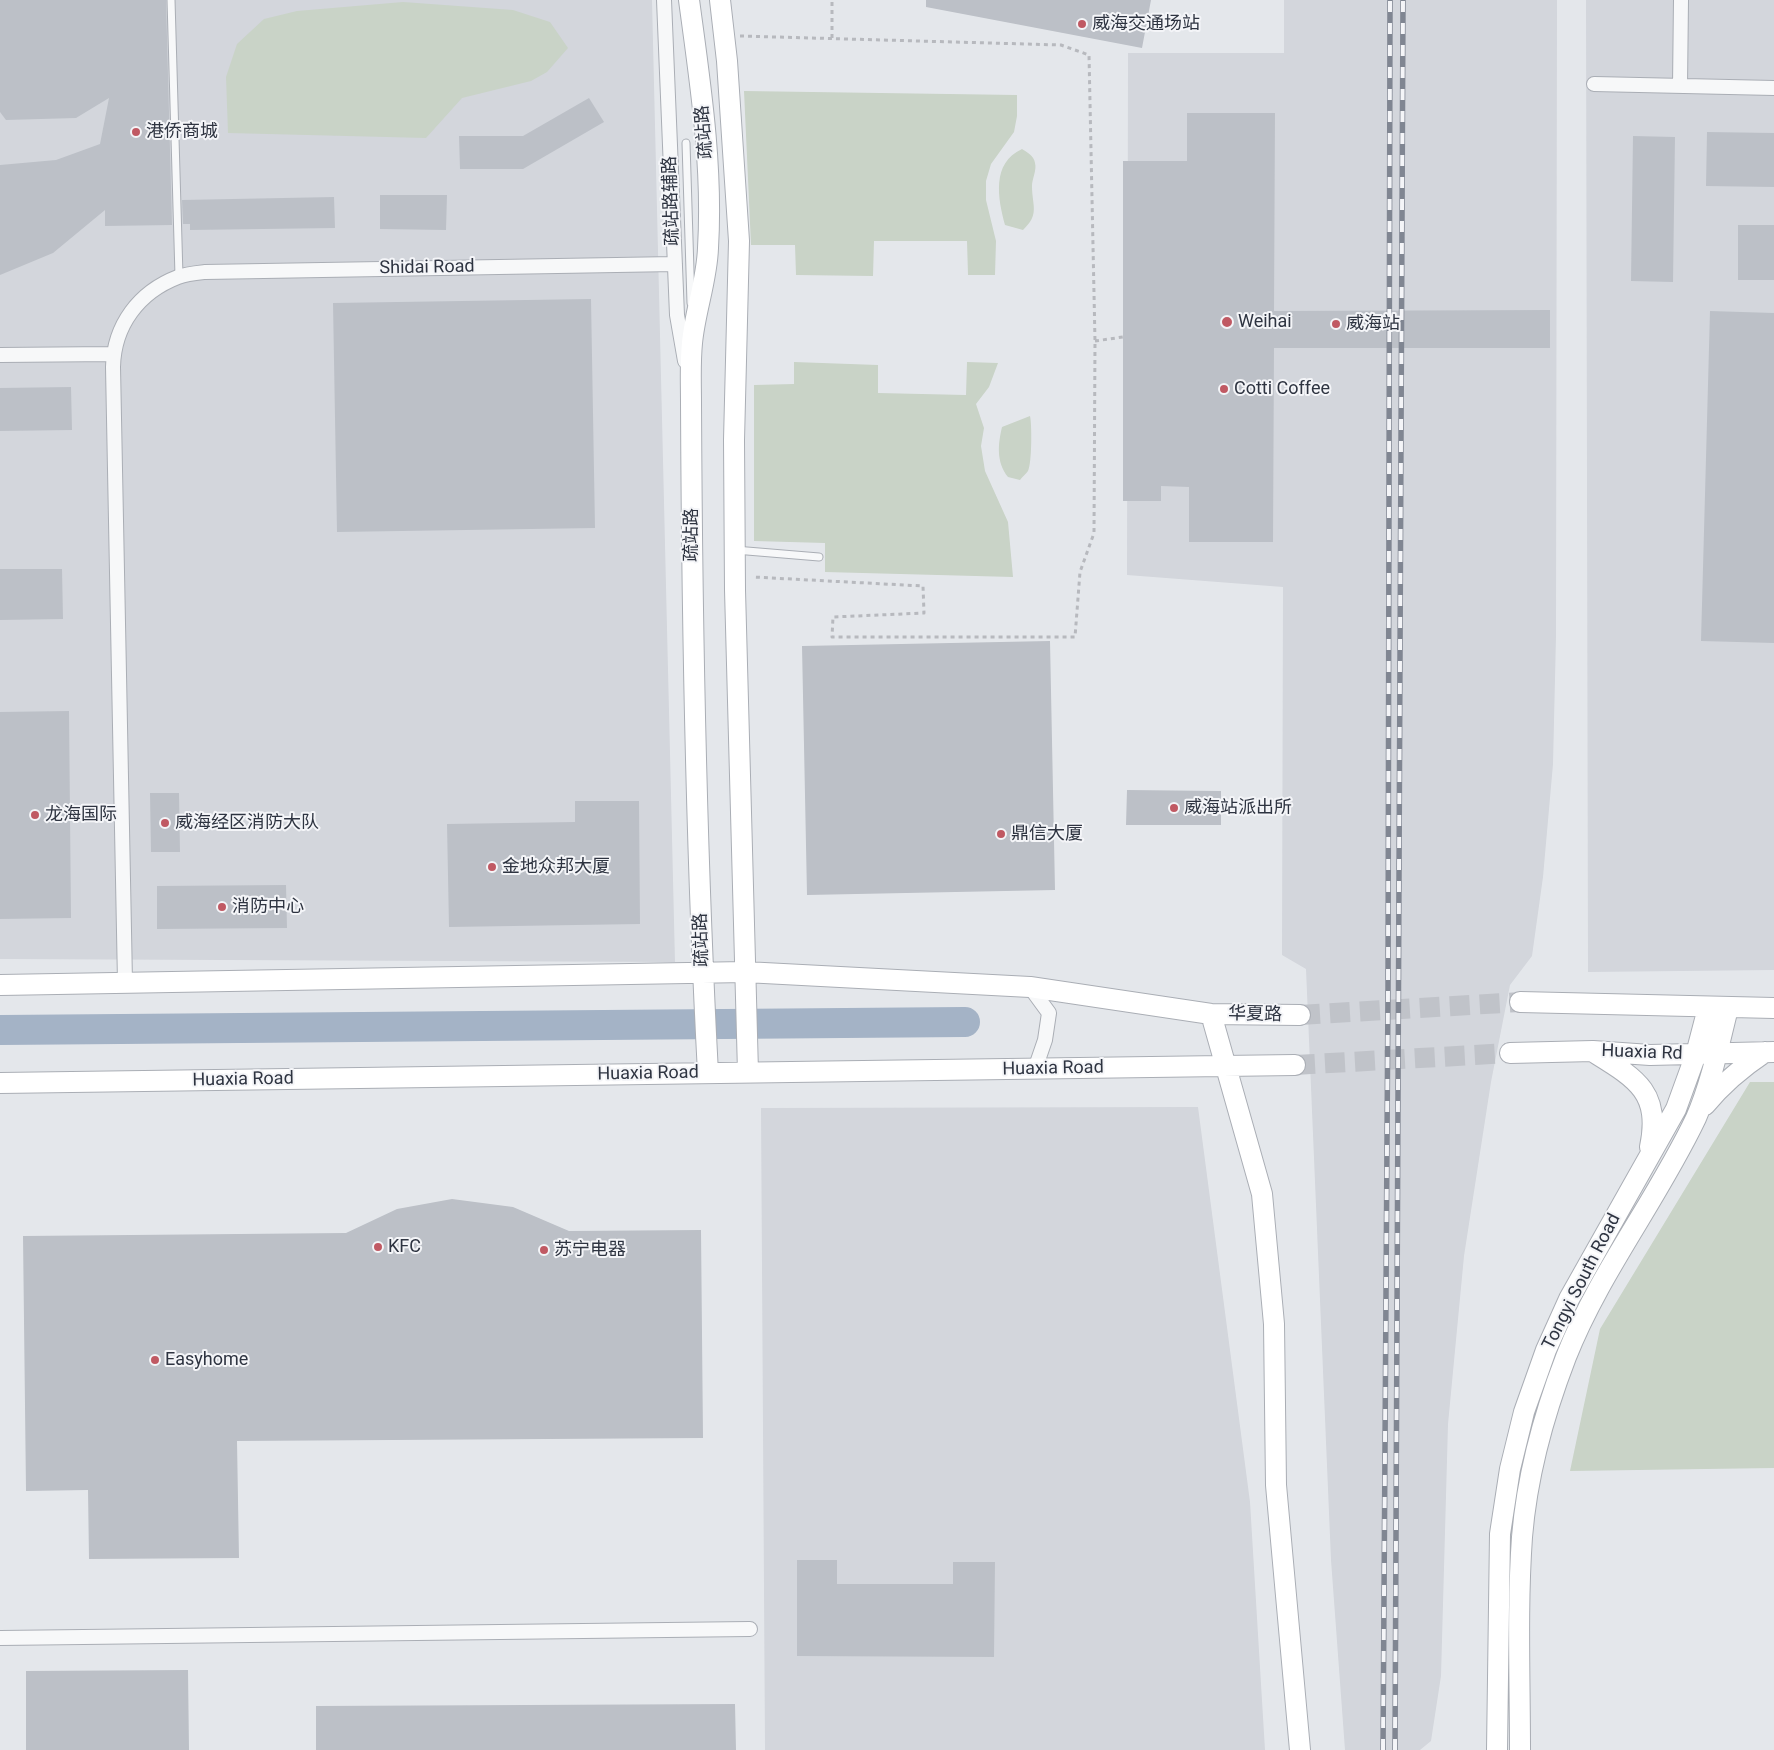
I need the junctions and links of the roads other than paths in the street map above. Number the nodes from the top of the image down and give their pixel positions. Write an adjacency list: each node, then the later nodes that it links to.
1 (171, 0): 11 (lane)
2 (664, 0): 10 (street, 疏站路辅路)
3 (690, 0): 12 (main road, 疏站路)
4 (720, 0): 16 (main road, 疏站路)
5 (1681, 0): 7 (street)
6 (1594, 84): 7 (street)
7 (1680, 86): 8 (street)
8 (1774, 88)
9 (686, 144): 12 (lane)
10 (675, 264): 11 (street, Shidai Road); 15 (street, 疏站路辅路)
11 (178, 276): 13 (street)
12 (692, 342): 15 (main road, 疏站路)
13 (114, 354): 14 (street); 20 (street)
14 (0, 355)
15 (691, 401): 18 (main road, 疏站路)
16 (735, 550): 17 (lane); 19 (main road, 疏站路)
17 (819, 557)
18 (703, 980): 19 (main road); 20 (main road); 37 (main road, 疏站路)
19 (745, 980): 22 (main road); 35 (main road, 疏站路)
20 (125, 982): 21 (main road)
21 (0, 985)
22 (1030, 987): 27 (main road); 38 (street)
23 (1520, 1002): 24 (main road)
24 (1708, 1008): 25 (main road); 33 (main road, Tongyi South Road)
25 (1728, 1008): 26 (main road); 32 (main road, Tongyi South Road)
26 (1774, 1008)
27 (1211, 1014): 28 (main road, 华夏路); 34 (main road)
28 (1300, 1016)
29 (1593, 1051): 31 (main road, Huaxia Rd); 33 (main road, Huaxia Rd); 41 (main road)
30 (1770, 1052): 32 (main road, Huaxia Rd); 40 (main road)
31 (1510, 1053)
32 (1717, 1053): 33 (main road, Huaxia Rd); 40 (main road, Tongyi South Road)
33 (1696, 1054): 41 (main road, Tongyi South Road)
34 (1227, 1064): 36 (main road, Huaxia Road); 38 (main road, Huaxia Road); 44 (main road)
35 (748, 1065): 37 (main road, Huaxia Road); 38 (main road, Huaxia Road)
36 (1295, 1065)
37 (708, 1066): 39 (main road, Huaxia Road)
38 (1035, 1069)
39 (0, 1083)
40 (1696, 1117): 46 (main road, Tongyi South Road)
41 (1648, 1159): 45 (main road, Tongyi South Road)
42 (750, 1629): 43 (street)
43 (0, 1638)
44 (1300, 1750)
45 (1497, 1750)
46 (1520, 1750)

